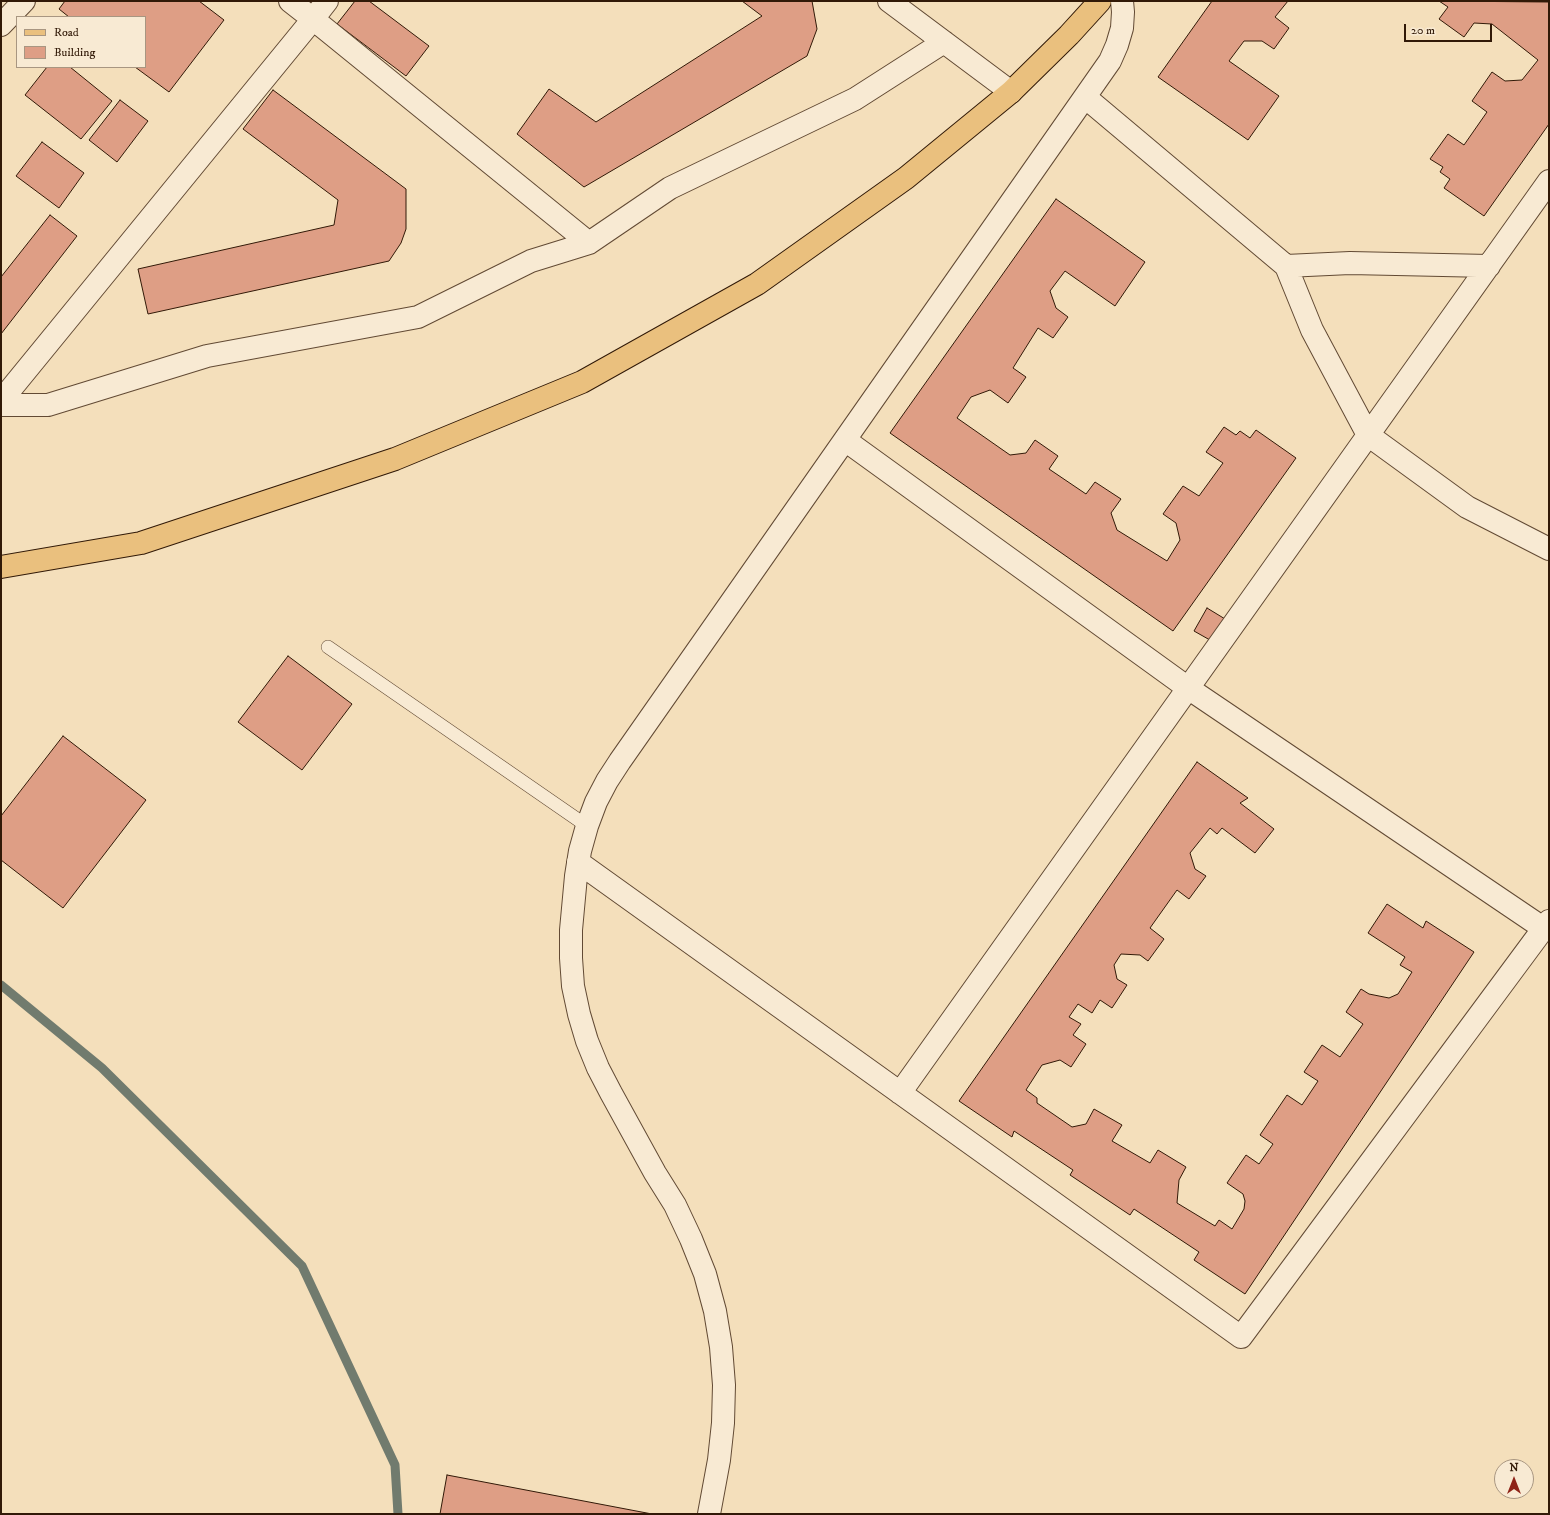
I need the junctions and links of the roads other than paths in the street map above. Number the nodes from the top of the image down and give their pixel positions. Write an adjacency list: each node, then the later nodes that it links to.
1 (24, 1): 8 (street)
2 (290, 1): 7 (street)
3 (327, 1): 7 (street)
4 (889, 1): 9 (street)
5 (1100, 1): 10 (main road)
6 (1122, 1): 11 (street)
7 (313, 19): 13 (street); 16 (street)
8 (1, 25)
9 (944, 42): 10 (street); 13 (street)
10 (1011, 92): 21 (main road)
11 (1085, 97): 14 (street); 19 (street)
12 (1549, 181): 15 (street)
13 (589, 243): 17 (street)
14 (1286, 266): 15 (street); 18 (street)
15 (1489, 266): 18 (street)
16 (1, 401)
17 (1, 406)
18 (1368, 436): 20 (street); 23 (street)
19 (845, 440): 23 (street); 24 (street)
20 (1549, 549)
21 (1, 567)
22 (328, 646): 24 (lane)
23 (1188, 688): 26 (street); 27 (street)
24 (587, 826): 25 (street)
25 (578, 862): 27 (street); 28 (street)
26 (1546, 924): 27 (street)
27 (900, 1093)
28 (709, 1514)

